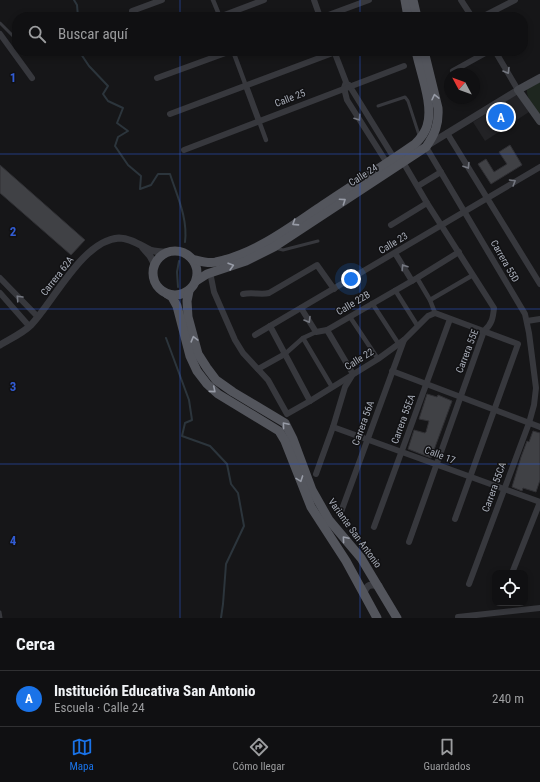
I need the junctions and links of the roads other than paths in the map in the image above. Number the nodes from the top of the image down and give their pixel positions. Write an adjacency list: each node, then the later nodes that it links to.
1 (162, 0): 10 (street)
2 (213, 0): 11 (street)
3 (264, 0): 12 (street)
4 (314, 0): 13 (street)
5 (369, 0): 14 (street)
6 (405, 0): 15 (main road)
7 (413, 0): 16 (main road)
8 (461, 0): 17 (street)
9 (515, 0): 18 (street)
10 (132, 11)
11 (217, 12)
12 (232, 12)
13 (320, 12)
14 (336, 12)
15 (407, 12)
16 (416, 12)
17 (469, 12)
18 (492, 12)
19 (0, 23): 21 (lane)
20 (0, 34): 22 (street)
21 (12, 35)
22 (12, 50)
23 (16, 56): 34 (street)
24 (218, 56): 35 (street)
25 (234, 56): 37 (street)
26 (323, 56): 37 (street)
27 (338, 56): 38 (street)
28 (417, 56): 46 (main road)
29 (425, 56): 44 (main road, one-way to 29)
30 (480, 56): 33 (street)
31 (498, 56): 39 (street, one-way to 39)
32 (404, 66): 38 (street, Calle 25)
33 (458, 68)
34 (32, 78)
35 (157, 78)
36 (540, 78): 39 (main road, Calle 24)
37 (246, 86): 41 (street); 42 (street)
38 (347, 86): 42 (street, Calle 25); 50 (street); 50 (street, one-way to 50)
39 (518, 90): 43 (main road); 45 (street, Calle 24)
40 (378, 106): 46 (lane)
41 (170, 114)
42 (259, 121): 47 (street); 49 (street, Calle 25)
43 (540, 121)
44 (438, 125): 45 (street); 48 (main road)
45 (446, 133): 48 (street, Calle 24); 55 (street, one-way to 55)
46 (420, 139): 50 (main road, Calle 24)
47 (266, 140)
48 (426, 146): 51 (main road, Calle 24); 53 (street, Carrera 55D)
49 (184, 150)
50 (390, 160): 66 (main road, Calle 24, one-way to 66)
51 (403, 162): 54 (street, Carrera 55E); 62 (main road, Calle 24, one-way to 51)
52 (540, 167): 55 (street, Calle 23, one-way to 52)
53 (441, 172): 54 (street); 57 (street, Carrera 55D)
54 (418, 186): 56 (street, Carrera 55E)
55 (487, 198): 57 (street, Calle 23); 73 (street)
56 (427, 203): 58 (street); 59 (street, Carrera 55E)
57 (464, 211): 59 (street, Calle 23); 88 (street, Carrera 55D)
58 (391, 225)
59 (442, 225): 64 (street, Carrera 55E); 65 (street, Calle 23)
60 (318, 241): 62 (lane)
61 (138, 244): 63 (street, Carrera 62A); 67 (street, Carrera 62A); 84 (street, Carrera 62A)
62 (274, 247): 68 (main road, Calle 24, one-way to 62)
63 (168, 252): 66 (main road); 67 (main road)
64 (459, 252): 69 (street, Carrera 55E); 71 (street, Calle 22B)
65 (395, 253): 71 (street, one-way to 65); 74 (street, Calle 23)
66 (192, 259): 72 (main road)
67 (155, 265): 78 (main road, Variante San Antonio)
68 (210, 272): 72 (main road, Calle 24); 101 (street)
69 (473, 275): 80 (street); 93 (street, Carrera 55E)
70 (0, 278): 84 (street, one-way to 70)
71 (415, 280): 75 (street, Calle 22B); 80 (street)
72 (196, 282): 76 (main road)
73 (540, 284)
74 (334, 289): 79 (street); 82 (street, Calle 23)
75 (395, 290): 81 (street, Calle 22B); 89 (street)
76 (189, 291): 78 (main road); 126 (main road, Variante San Antonio, one-way to 76)
77 (0, 293): 90 (street)
78 (167, 294): 127 (main road, Variante San Antonio, one-way to 127)
79 (243, 294)
80 (430, 300): 83 (street)
81 (372, 303): 85 (street, Calle 22B); 97 (street)
82 (301, 308): 91 (street, Calle 23); 94 (street, one-way to 94)
83 (435, 313): 86 (street); 89 (street, Calle 22)
84 (38, 317): 90 (street, Carrera 62A)
85 (350, 317): 92 (street, Calle 22B); 100 (street)
86 (450, 318): 93 (street); 104 (street, Carrera 55EA)
87 (540, 319): 88 (street)
88 (527, 322): 106 (street, Carrera 55D)
89 (417, 325): 97 (street, Calle 22)
90 (29, 326): 98 (street, Carrera 62A)
91 (270, 326): 95 (street, Calle 23); 99 (street)
92 (327, 330): 94 (street, Calle 22B); 103 (street)
93 (484, 331): 107 (street, Carrera 55E); 109 (street)
94 (316, 332): 96 (street, Calle 22B)
95 (255, 335)
96 (303, 338): 99 (street, Calle 22B); 105 (street)
97 (401, 342): 100 (street, Calle 22); 102 (street, Carrera 56A)
98 (0, 345)
99 (285, 354): 101 (street, Calle 22B); 108 (street)
100 (378, 359): 103 (street, Calle 22)
101 (258, 369): 108 (street, Calle 22)
102 (392, 371): 104 (street); 113 (street, Carrera 56A)
103 (353, 374): 105 (street, Calle 22); 111 (street)
104 (427, 383): 107 (street); 114 (street, Carrera 55EA)
105 (332, 387): 108 (street, Calle 22)
106 (535, 396): 110 (street, Carrera 55CA)
107 (460, 397): 109 (street); 115 (street, Carrera 55E)
108 (310, 401)
109 (494, 410): 110 (street); 117 (street)
110 (529, 423): 112 (street); 118 (street, Carrera 55CA)
111 (333, 427): 113 (street, Calle 17); 116 (street)
112 (540, 427)
113 (368, 439): 114 (street, Calle 17); 120 (street, Carrera 56A)
114 (402, 451): 115 (street, Calle 17); 122 (street, Carrera 55EA)
115 (437, 464): 117 (street, Calle 17); 123 (street, Carrera 55E)
116 (316, 474)
117 (470, 477): 118 (street, Calle 17); 121 (street)
118 (504, 489): 119 (street, Calle 17); 125 (street, Carrera 55CA)
119 (540, 502): 124 (street)
120 (341, 512)
121 (456, 519)
122 (374, 526)
123 (409, 542)
124 (513, 570)
125 (469, 584)
126 (379, 586): 127 (street); 133 (main road, Variante San Antonio)
127 (364, 593): 132 (main road, Variante San Antonio)
128 (540, 608): 130 (street)
129 (0, 612): 131 (lane)
130 (458, 617)
131 (1, 618)
132 (377, 618)
133 (397, 618)

